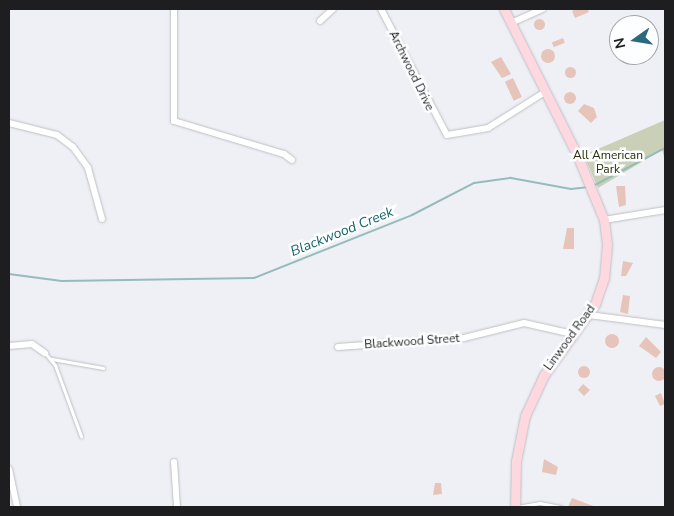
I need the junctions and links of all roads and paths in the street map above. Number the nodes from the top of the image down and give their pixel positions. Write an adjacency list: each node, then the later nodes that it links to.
1 (174, 9): 10 (street)
2 (333, 9): 6 (street)
3 (381, 9): 8 (street, Archwood Drive)
4 (504, 9): 7 (main road, Linwood Road)
5 (544, 9): 7 (street)
6 (320, 22)
7 (511, 23): 8 (main road, Linwood Road)
8 (546, 92): 13 (main road, Linwood Road)
9 (9, 123): 12 (street)
10 (292, 160)
11 (665, 210): 13 (street)
12 (102, 219)
13 (604, 220): 14 (main road, Linwood Road)
14 (589, 315): 15 (street); 16 (main road, Linwood Road)
15 (665, 326)
16 (574, 334): 18 (street, Blackwood Street); 27 (main road, Linwood Road)
17 (9, 346): 19 (street)
18 (338, 347)
19 (45, 353): 20 (lane)
20 (51, 358): 21 (lane); 22 (lane)
21 (103, 368)
22 (81, 436)
23 (174, 462): 26 (street)
24 (9, 468): 25 (street)
25 (17, 507)
26 (177, 507)
27 (516, 507): 28 (lane)
28 (562, 507)

